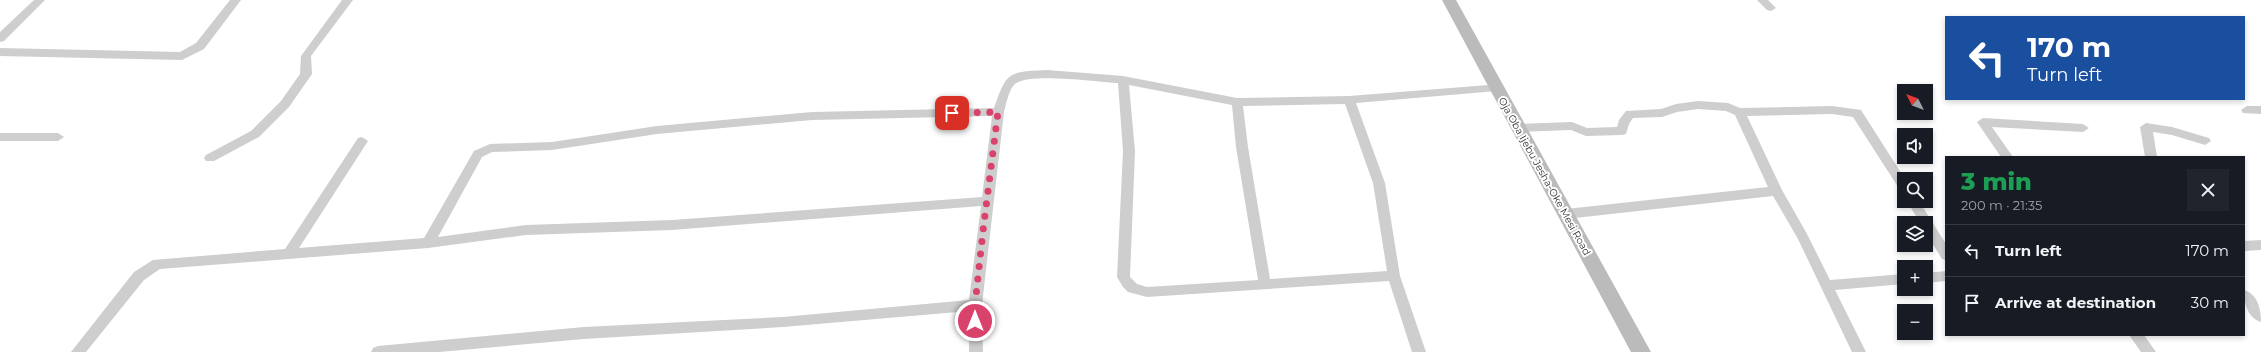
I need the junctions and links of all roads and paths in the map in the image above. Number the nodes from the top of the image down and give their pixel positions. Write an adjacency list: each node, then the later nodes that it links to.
1 (40, 0): 7 (street)
2 (236, 0): 8 (street)
3 (348, 0): 25 (street)
4 (1449, 0): 10 (main road, Oja Oba Ijebu Jesha-Oke Mesi Road)
5 (1762, 0): 6 (street)
6 (1771, 8)
7 (0, 38)
8 (0, 52)
9 (1123, 80): 12 (street); 15 (street); 40 (street)
10 (1497, 87): 11 (street); 17 (main road, Oja Oba Ijebu Jesha-Oke Mesi Road)
11 (1349, 100): 12 (street); 36 (street)
12 (1237, 102): 40 (street)
13 (2247, 110): 14 (street)
14 (2261, 110)
15 (998, 112): 28 (street); 31 (street)
16 (1739, 112): 17 (street); 26 (street); 27 (street)
17 (1519, 128): 30 (main road, Oja Oba Ijebu Jesha-Oke Mesi Road)
18 (2082, 128): 23 (street)
19 (0, 137): 20 (street)
20 (58, 138)
21 (362, 141): 34 (street)
22 (2205, 141): 24 (street)
23 (2006, 156)
24 (2151, 156)
25 (210, 158)
26 (1897, 176)
27 (1776, 191): 30 (street); 41 (street)
28 (986, 201): 31 (street); 43 (street)
29 (1917, 208): 35 (street)
30 (1566, 214): 50 (main road, Oja Oba Ijebu Jesha-Oke Mesi Road)
31 (428, 244): 34 (street)
32 (2261, 245): 33 (street)
33 (2245, 246)
34 (289, 253): 46 (street)
35 (1945, 253)
36 (1394, 276): 40 (street); 49 (street)
37 (1945, 276): 38 (street)
38 (1933, 277)
39 (1897, 280): 41 (street)
40 (1265, 285)
41 (1827, 285): 51 (street)
42 (2245, 295): 44 (street)
43 (975, 305): 47 (street); 48 (street)
44 (2261, 317)
45 (2137, 336): 52 (street)
46 (78, 352)
47 (378, 352)
48 (976, 352)
49 (1419, 352)
50 (1641, 352)
51 (1859, 352)
52 (2149, 352)

